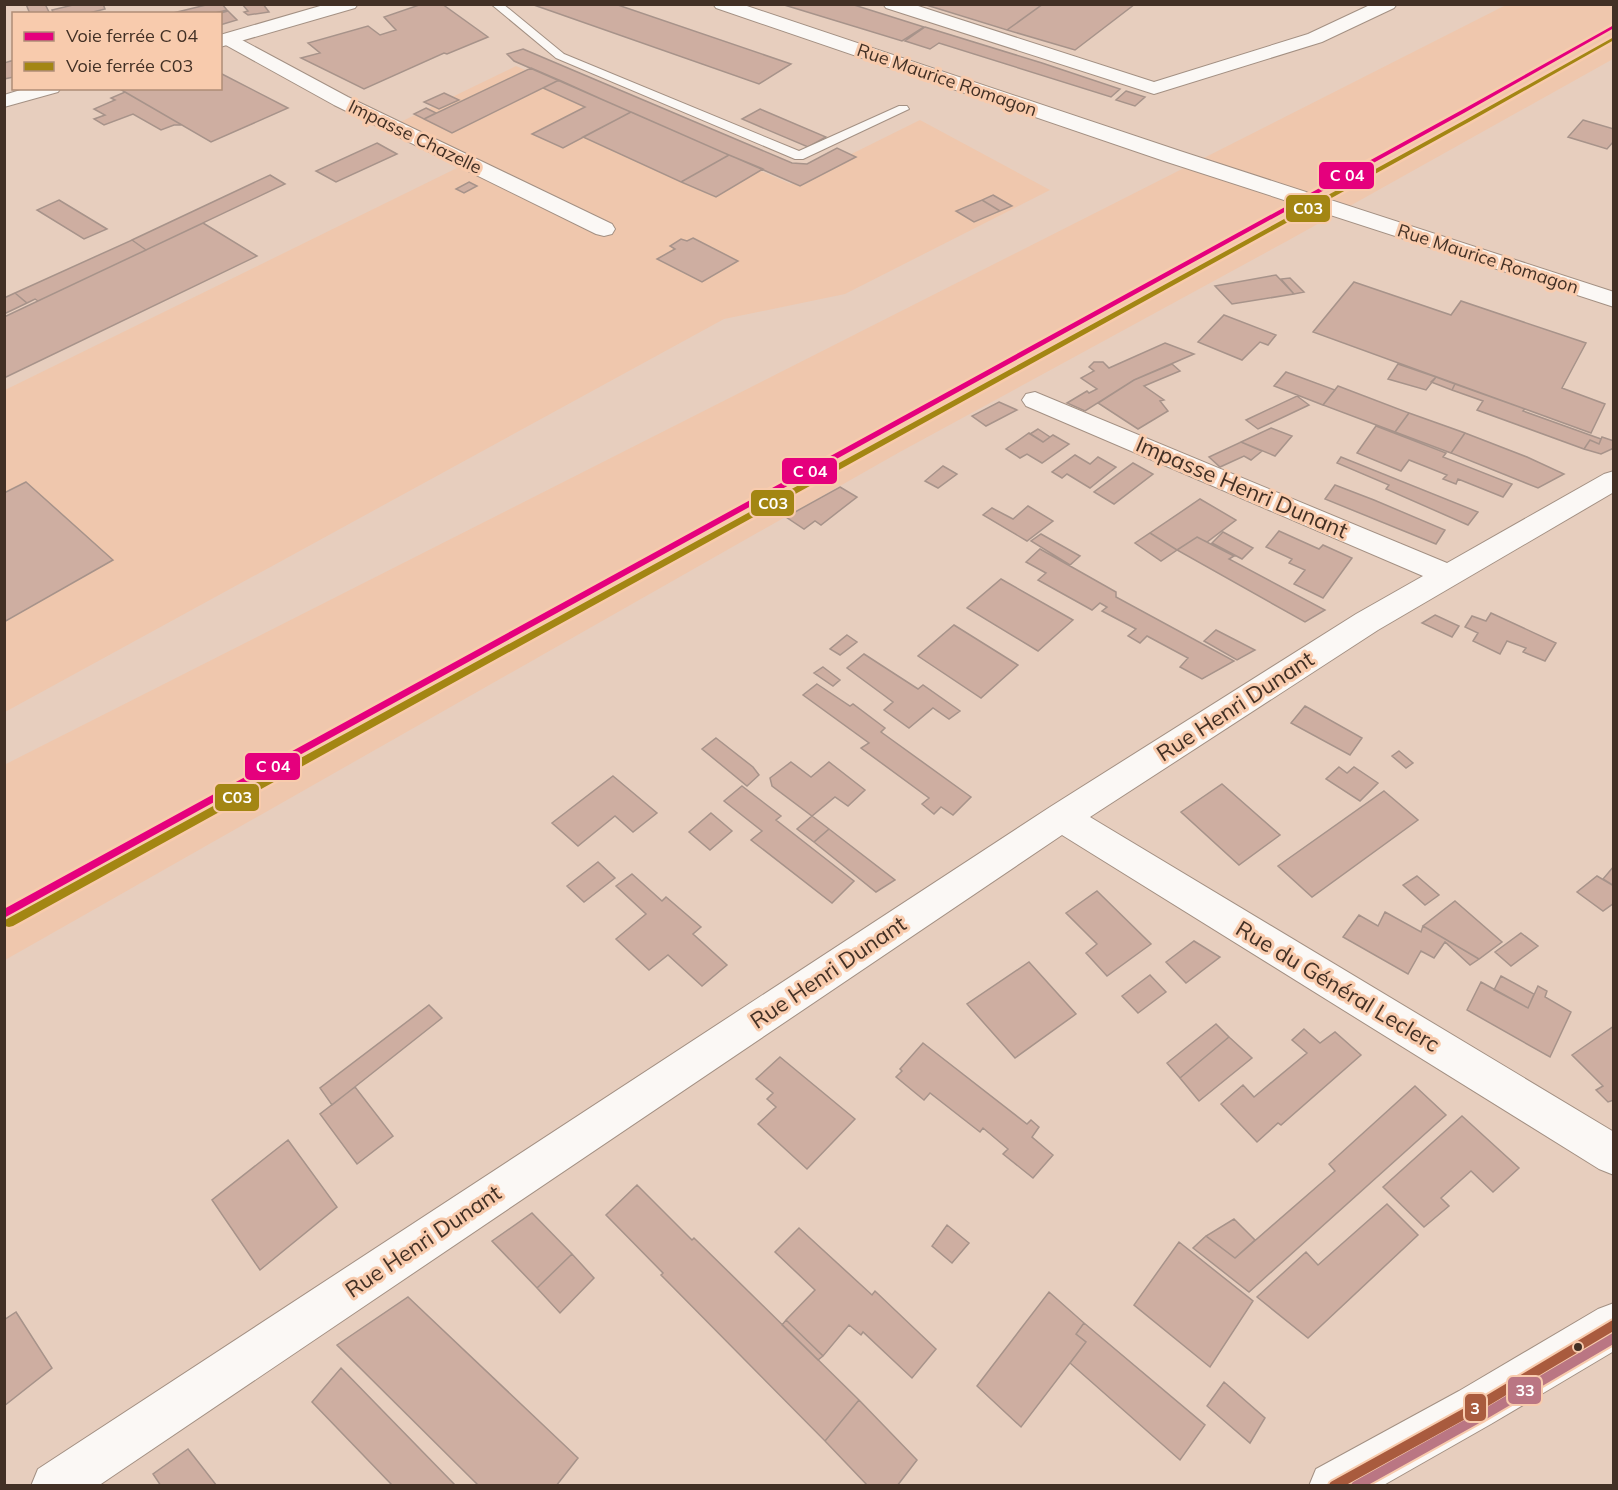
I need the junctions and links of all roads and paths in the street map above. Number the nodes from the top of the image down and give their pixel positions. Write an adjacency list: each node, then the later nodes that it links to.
1 (349, 4): 6 (street)
2 (496, 4): 9 (lane)
3 (722, 4): 11 (street, Rue Maurice Romagon)
4 (892, 4): 5 (street)
5 (1388, 4)
6 (225, 40): 10 (street, Impasse Chazelle)
7 (44, 90): 8 (street)
8 (4, 101)
9 (903, 109)
10 (604, 229)
11 (1614, 300)
12 (1035, 400): 14 (street, Impasse Henri Dunant)
13 (1614, 480): 14 (street, Rue Henri Dunant)
14 (1448, 575): 15 (street, Rue Henri Dunant)
15 (1062, 817): 16 (street, Rue du Général Leclerc); 18 (street, Rue Henri Dunant)
16 (1614, 1155)
17 (1614, 1325): 19 (street)
18 (55, 1485)
19 (1333, 1485)

